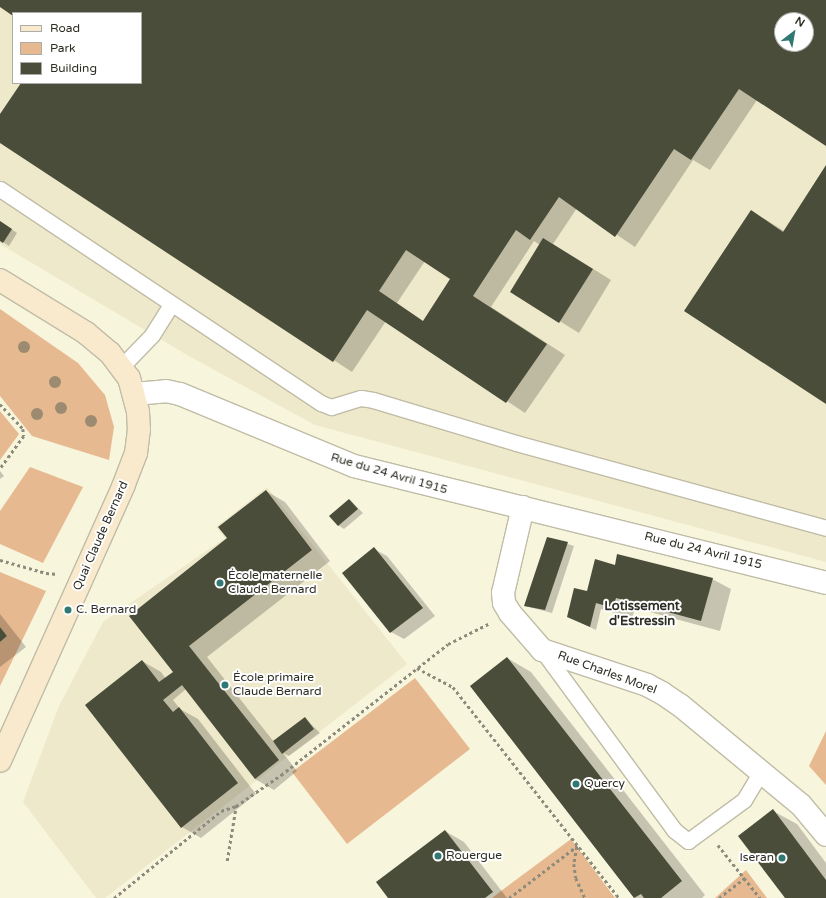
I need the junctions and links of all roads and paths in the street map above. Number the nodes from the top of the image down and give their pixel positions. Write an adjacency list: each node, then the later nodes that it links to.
1 (0, 189): 3 (lane)
2 (0, 280): 4 (main road)
3 (171, 304): 4 (lane); 9 (lane)
4 (122, 366): 5 (main road)
5 (134, 394): 8 (street, Rue du 24 Avril 1915); 11 (main road, Quai Claude Bernard)
6 (0, 404): 7 (path)
7 (0, 469)
8 (523, 507): 12 (street, Rue du 24 Avril 1915); 13 (street, Rue Charles Morel)
9 (826, 528)
10 (0, 560): 11 (path)
11 (83, 574): 16 (main road, Quai Claude Bernard)
12 (826, 583)
13 (510, 613): 14 (street, Rue Charles Morel); 15 (path)
14 (542, 650): 17 (street, Rue Charles Morel); 17 (lane)
15 (417, 668): 18 (path); 21 (path)
16 (0, 761)
17 (761, 772): 19 (street, Rue Charles Morel)
18 (236, 806): 22 (path); 24 (path)
19 (826, 835)
20 (716, 842): 23 (path)
21 (577, 846): 25 (path); 26 (path); 27 (path)
22 (227, 861)
23 (745, 878): 28 (path); 29 (path)
24 (114, 898)
25 (509, 898)
26 (584, 898)
27 (619, 898)
28 (719, 898)
29 (760, 898)

